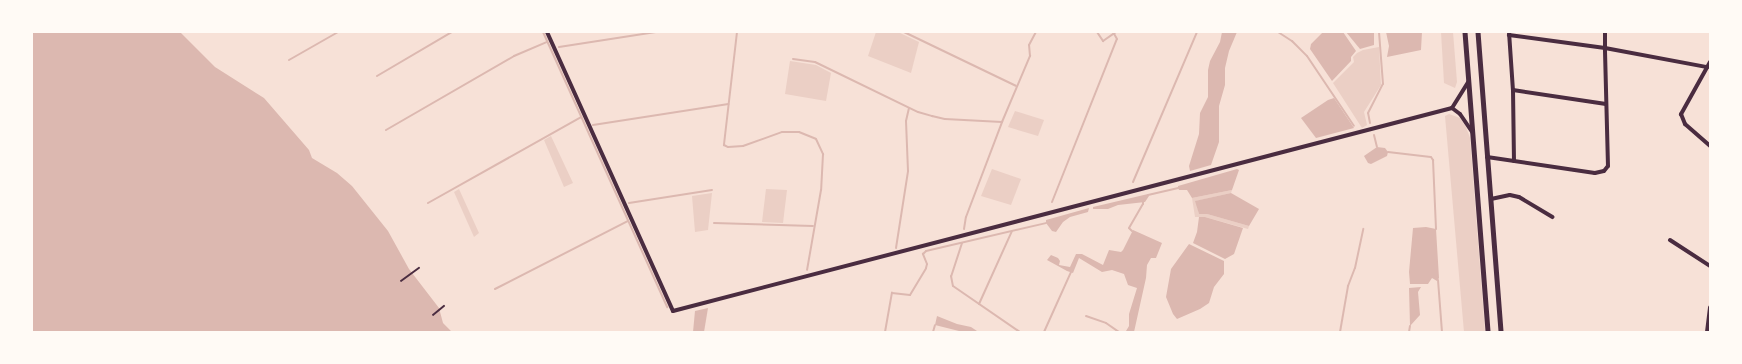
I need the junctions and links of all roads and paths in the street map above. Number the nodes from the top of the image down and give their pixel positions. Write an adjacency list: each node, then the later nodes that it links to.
1 (547, 32): 12 (street)
2 (1465, 32): 9 (street)
3 (1478, 32): 15 (street)
4 (1605, 32): 6 (street)
5 (1509, 34): 6 (street); 10 (street)
6 (1605, 48): 8 (street); 11 (street)
7 (1710, 62): 8 (street)
8 (1707, 67): 14 (street)
9 (1470, 81): 12 (street); 13 (street)
10 (1513, 90): 11 (street); 16 (street)
11 (1606, 104): 16 (street)
12 (1452, 108): 13 (street)
13 (1472, 132): 26 (street)
14 (1710, 146)
15 (1487, 157): 16 (street); 17 (street)
16 (1514, 161)
17 (1491, 199): 18 (street); 27 (street)
18 (1552, 217)
19 (1670, 240): 20 (street)
20 (1710, 266)
21 (419, 268): 22 (path)
22 (401, 281)
23 (444, 306): 25 (path)
24 (1710, 307): 28 (street)
25 (432, 315)
26 (1488, 332)
27 (1501, 332)
28 (1707, 332)

